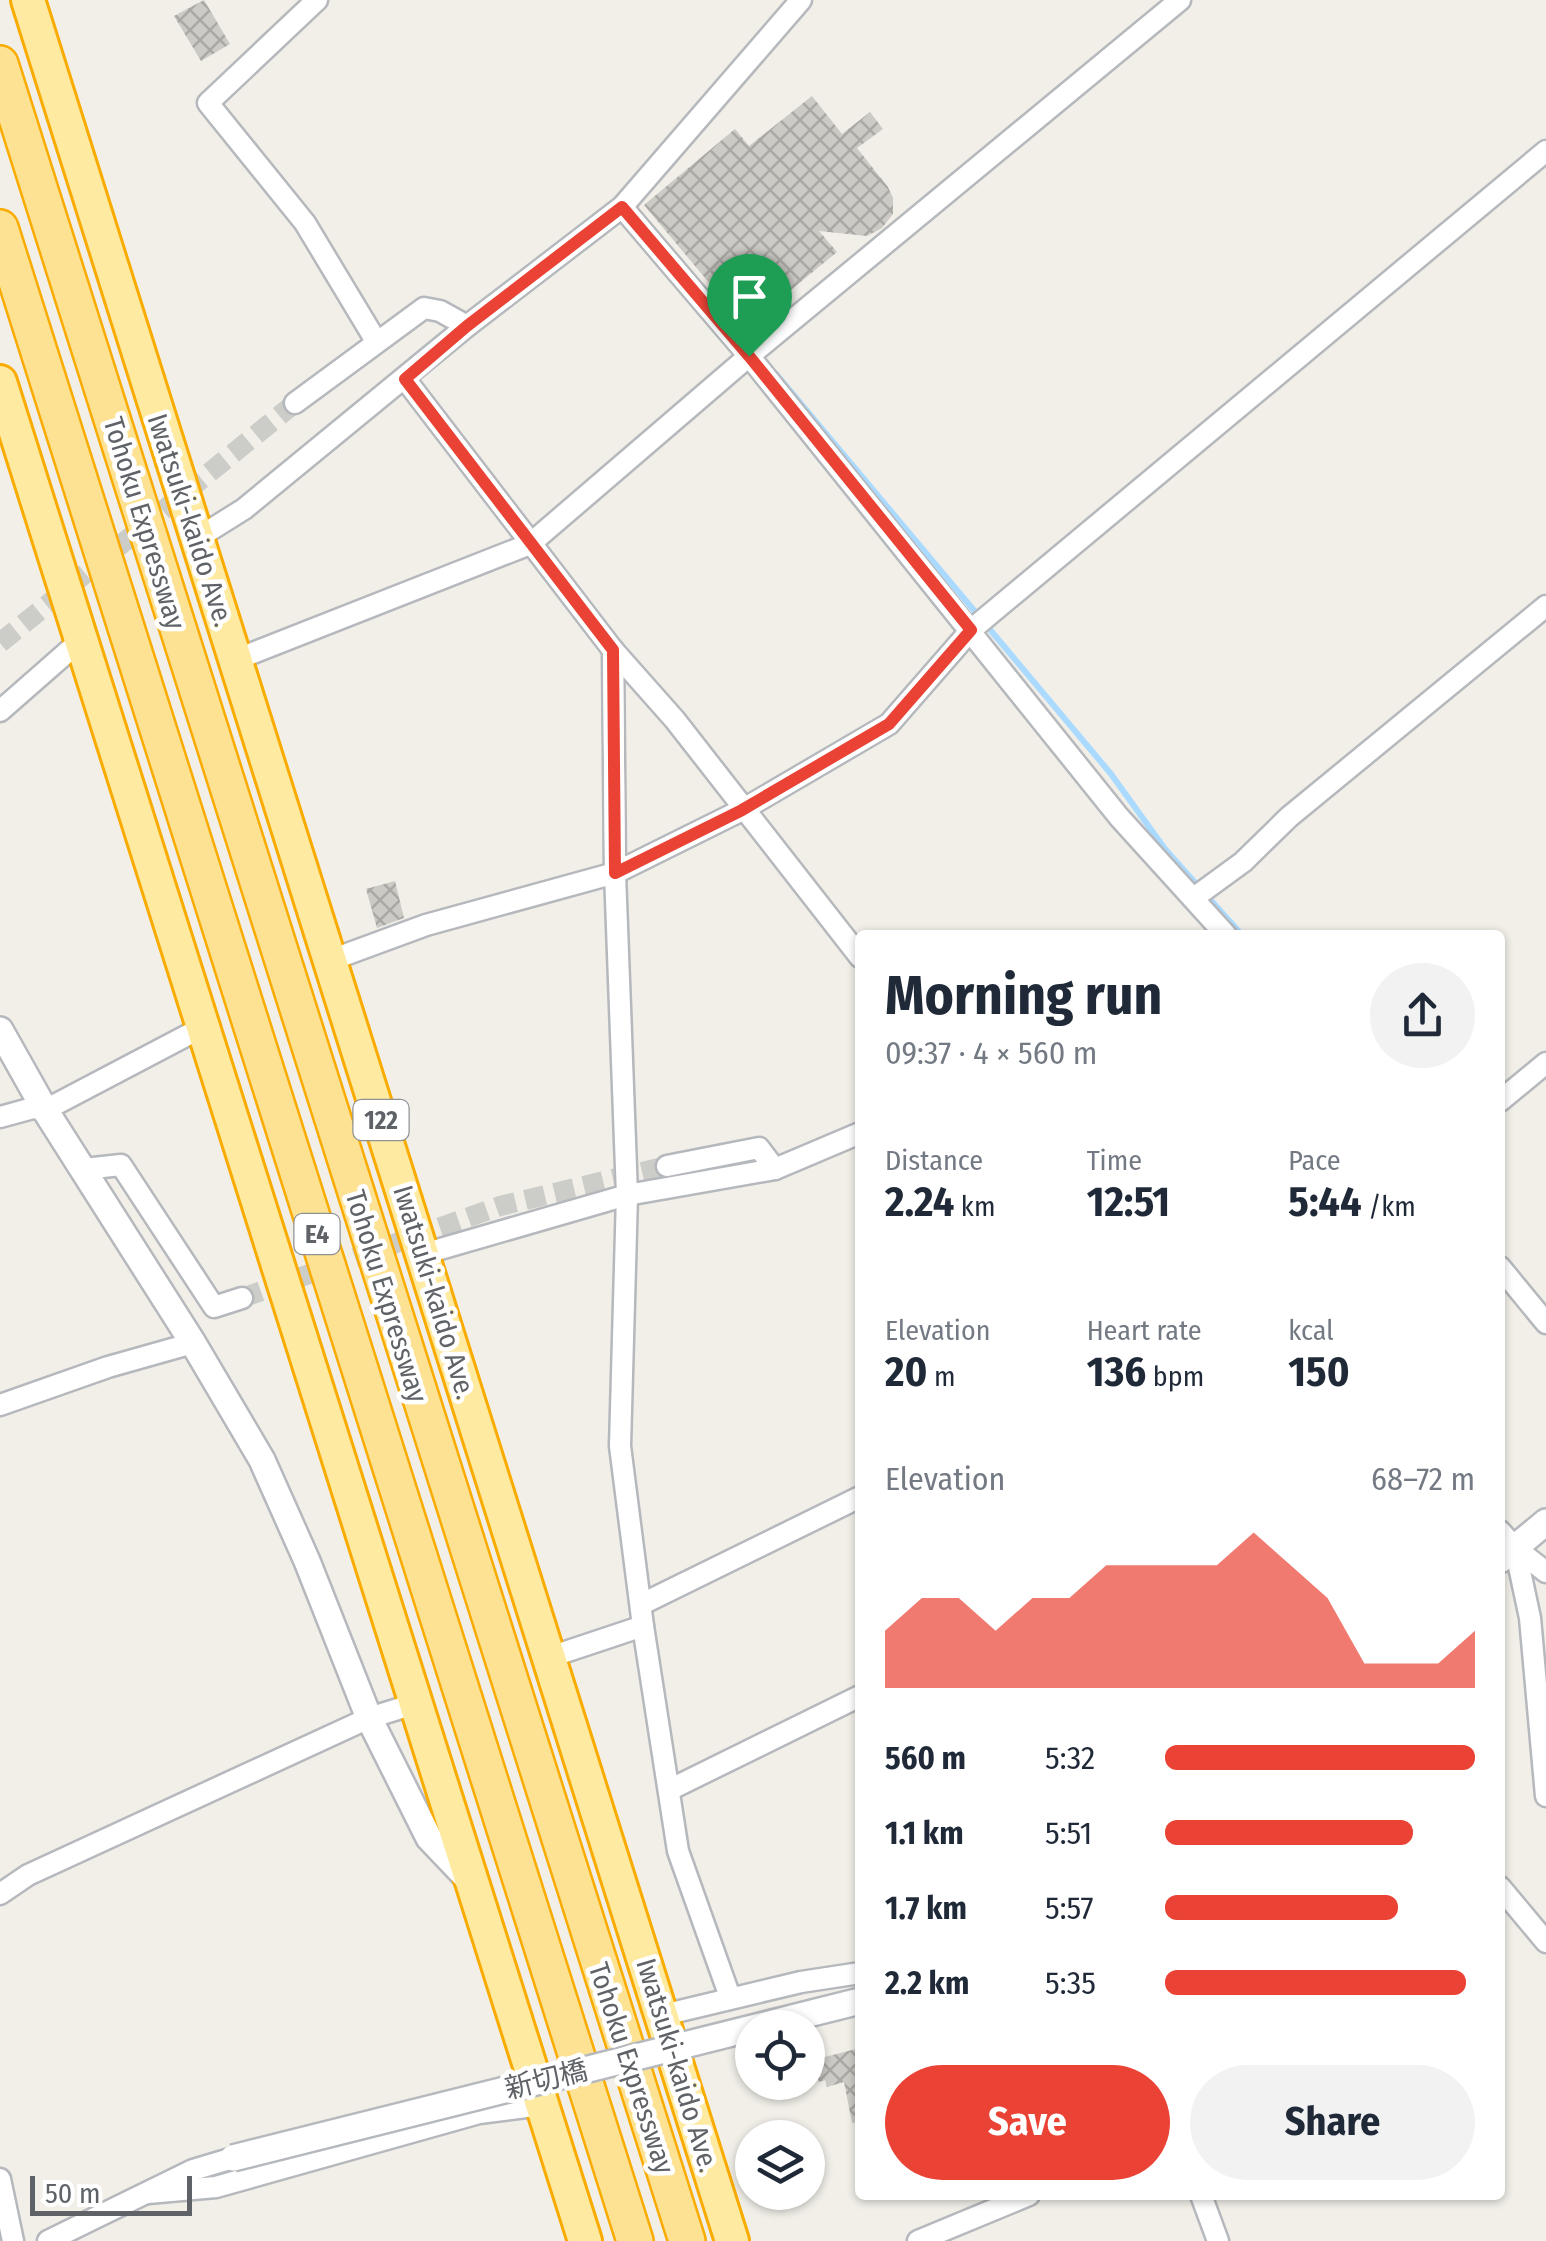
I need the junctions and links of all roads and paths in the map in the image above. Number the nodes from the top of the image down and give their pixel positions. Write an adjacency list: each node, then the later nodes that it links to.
1 (28, 0): 15 (highway, Iwatsuki-kaido Ave. / 122)
2 (317, 0): 10 (street)
3 (800, 0): 7 (street)
4 (1180, 0): 11 (street)
5 (0, 64): 76 (highway, Tohoku Expressway / E4)
6 (1546, 151): 18 (street)
7 (622, 207): 9 (street); 11 (street)
8 (0, 228): 75 (highway, Tohoku Expressway / E4)
9 (467, 326): 10 (street); 12 (street)
10 (376, 341): 14 (street)
11 (749, 356): 16 (street); 18 (street)
12 (405, 379): 15 (street); 16 (street)
13 (0, 382): 19 (highway)
14 (295, 402)
15 (196, 539): 21 (highway, Iwatsuki-kaido Ave. / 122)
16 (530, 544): 20 (street); 21 (street)
17 (1546, 606): 25 (street)
18 (971, 630): 23 (street); 25 (street)
19 (81, 640): 22 (street); 29 (highway)
20 (613, 650): 23 (street); 24 (street)
21 (235, 660): 28 (highway, Iwatsuki-kaido Ave. / 122)
22 (0, 711)
23 (742, 810): 24 (street); 27 (street)
24 (615, 873): 28 (street); 39 (street)
25 (1195, 897): 26 (street)
26 (1222, 930)
27 (855, 950)
28 (331, 960): 40 (highway, Iwatsuki-kaido Ave. / 122)
29 (203, 1027): 33 (street); 54 (highway)
30 (0, 1030): 33 (street)
31 (1546, 1063): 32 (street)
32 (1505, 1097)
33 (45, 1110): 34 (street); 37 (street)
34 (0, 1117)
35 (855, 1136): 38 (street)
36 (667, 1166): 38 (street)
37 (84, 1169): 42 (street); 44 (street)
38 (775, 1169): 39 (street)
39 (627, 1195): 40 (street); 50 (street)
40 (423, 1254): 52 (highway, Iwatsuki-kaido Ave. / 122)
41 (1505, 1273): 43 (street)
42 (242, 1298)
43 (1546, 1323)
44 (193, 1342): 45 (street); 55 (street)
45 (0, 1404)
46 (855, 1499): 50 (street)
47 (1546, 1522): 48 (street)
48 (1505, 1546): 49 (street); 57 (street)
49 (1546, 1572)
50 (642, 1604): 51 (street)
51 (643, 1626): 52 (street); 56 (street)
52 (550, 1657): 65 (highway, Iwatsuki-kaido Ave. / 122)
53 (855, 1698): 56 (street)
54 (414, 1704): 55 (street); 58 (highway)
55 (369, 1718): 58 (street); 60 (street)
56 (669, 1790): 63 (street)
57 (1546, 1796)
58 (472, 1883): 66 (highway)
59 (1505, 1893): 61 (street)
60 (0, 1894)
61 (1546, 1942)
62 (855, 1974): 63 (street)
63 (730, 1997): 65 (street)
64 (855, 2003): 67 (street, 新切橋, bridge)
65 (663, 2015): 77 (highway, Iwatsuki-kaido Ave. / 122)
66 (542, 2105): 69 (street); 74 (highway)
67 (233, 2158): 69 (street)
68 (1, 2186): 72 (street)
69 (148, 2193): 73 (street)
70 (1017, 2200): 78 (street)
71 (1203, 2200): 79 (street)
72 (13, 2241)
73 (48, 2241)
74 (585, 2241)
75 (635, 2241)
76 (687, 2241)
77 (732, 2241)
78 (918, 2241)
79 (1218, 2241)

